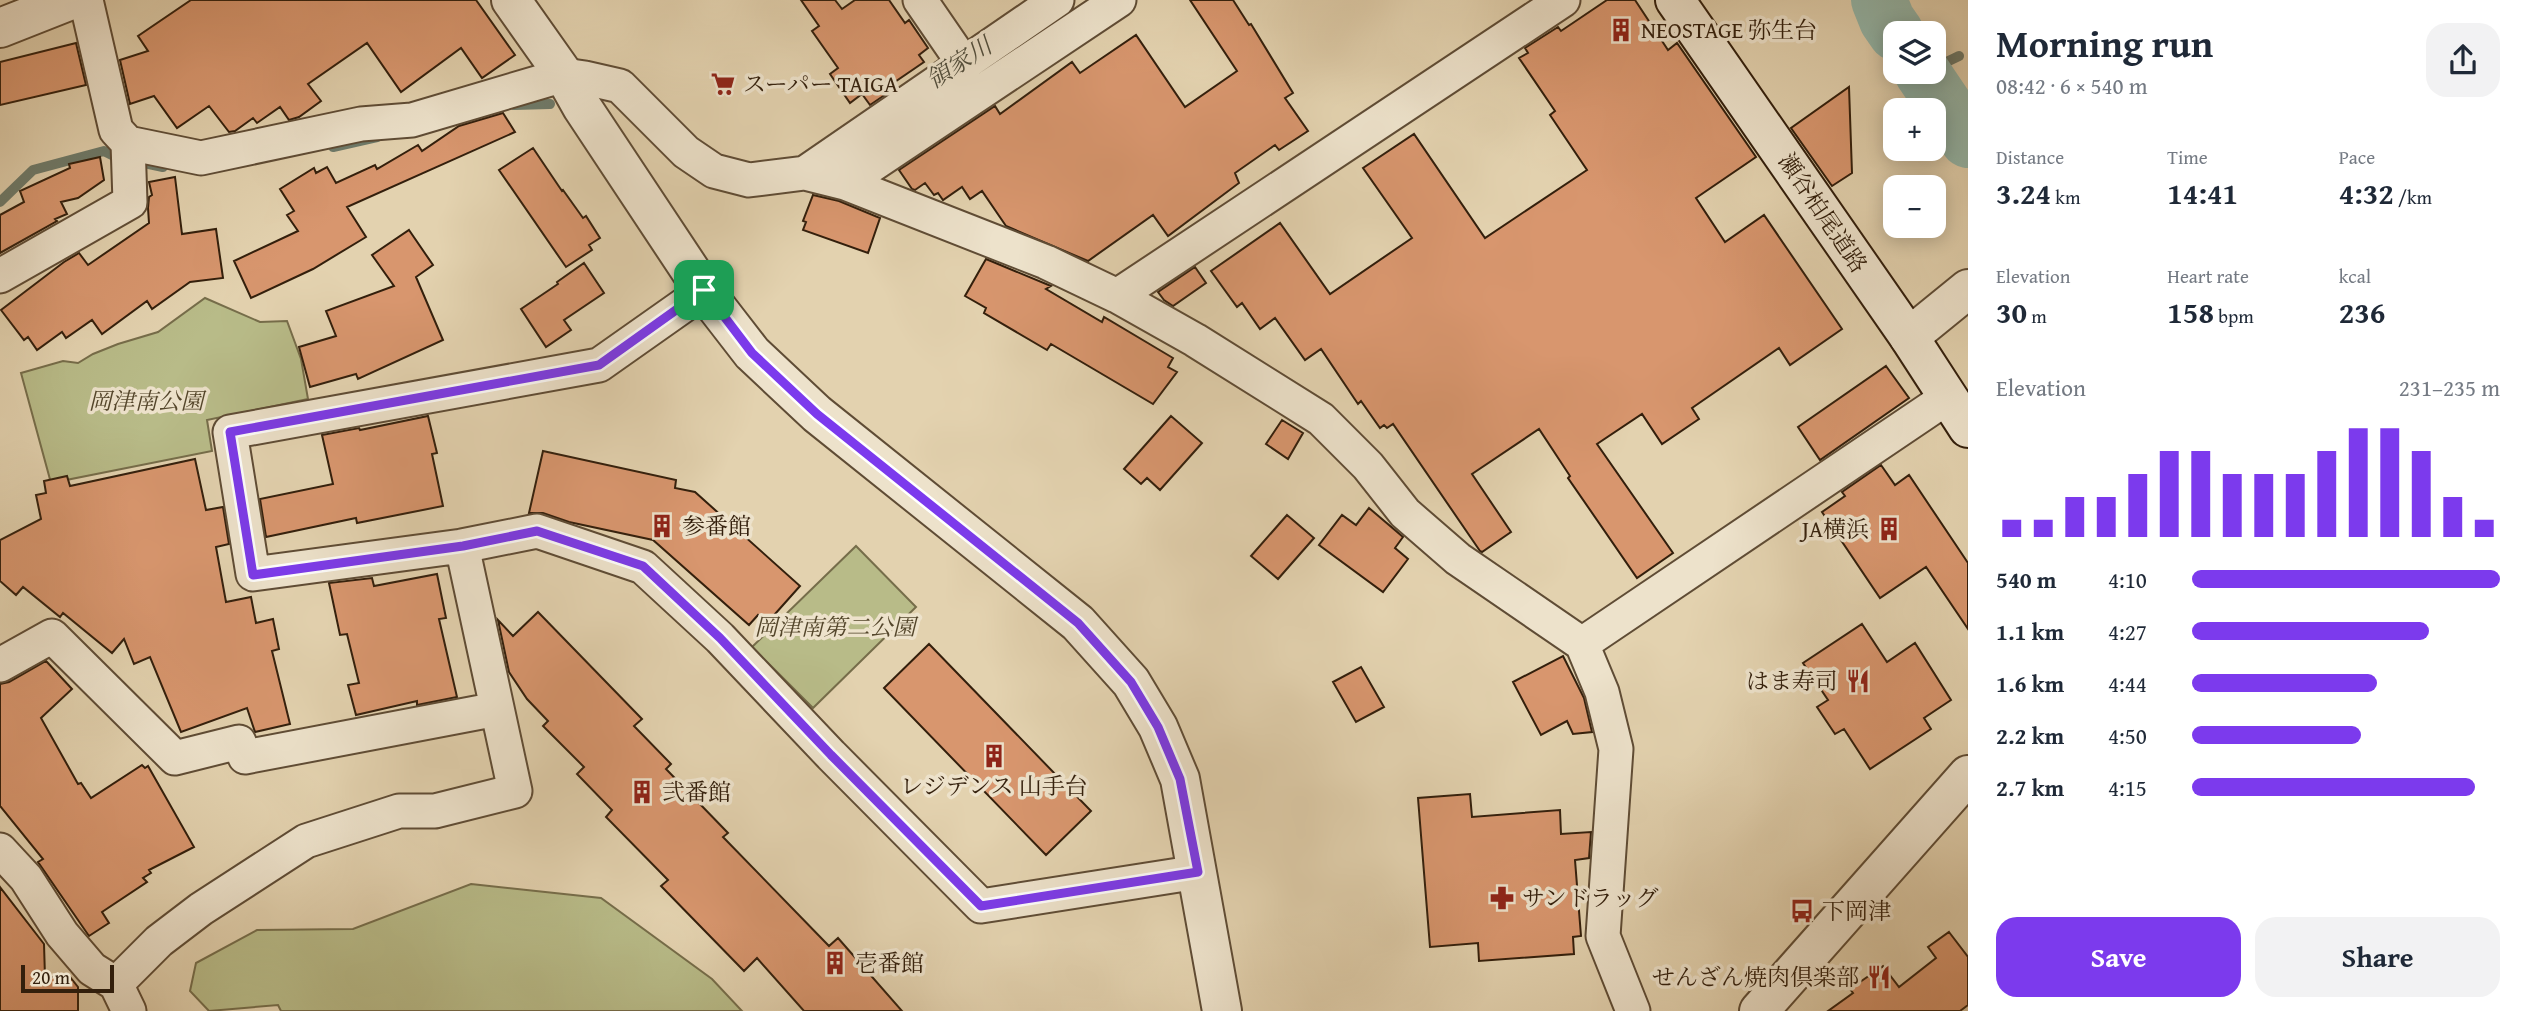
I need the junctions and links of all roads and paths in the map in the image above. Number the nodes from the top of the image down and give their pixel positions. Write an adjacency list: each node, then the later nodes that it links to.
1 (71, 0): 9 (street)
2 (86, 0): 12 (street)
3 (511, 0): 11 (street)
4 (920, 0): 10 (street)
5 (1057, 0): 10 (street)
6 (1119, 0): 14 (street)
7 (1563, 0): 18 (street)
8 (1675, 0): 19 (street, 瀬谷柏尾道路)
9 (0, 27)
10 (964, 64): 13 (street)
11 (564, 75): 12 (street); 13 (street); 17 (street)
12 (128, 143): 15 (street)
13 (805, 173): 14 (street)
14 (845, 183): 18 (street)
15 (0, 276)
16 (1968, 289): 19 (street)
17 (704, 290): 21 (street); 27 (street)
18 (1117, 296): 22 (street)
19 (1909, 337): 20 (street, 瀬谷柏尾道路)
20 (1958, 412): 22 (street)
21 (463, 546): 24 (street); 27 (street)
22 (1581, 644): 30 (street)
23 (0, 665): 24 (street)
24 (497, 709): 28 (street)
25 (1968, 775): 31 (street)
26 (0, 850): 28 (street)
27 (1198, 872): 29 (street)
28 (122, 997)
29 (1222, 1011)
30 (1633, 1011)
31 (1759, 1011)

